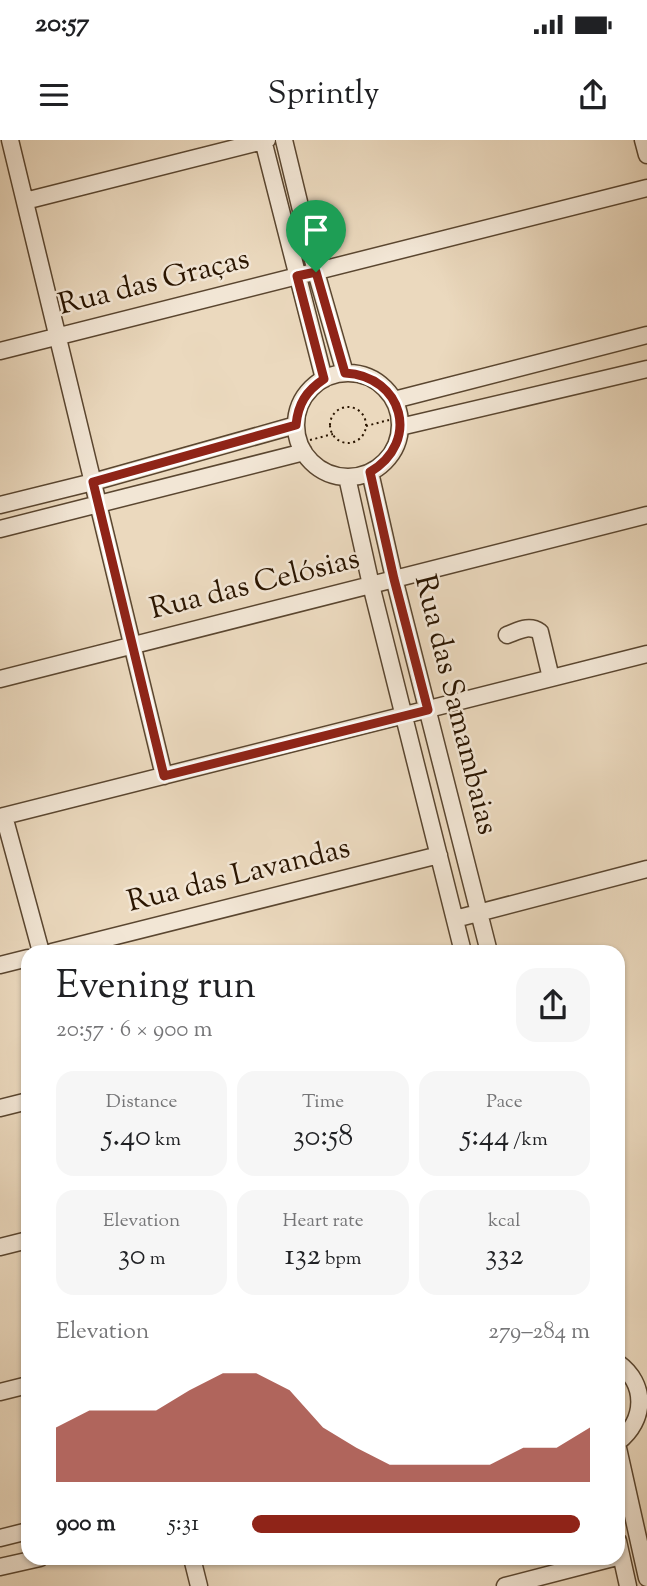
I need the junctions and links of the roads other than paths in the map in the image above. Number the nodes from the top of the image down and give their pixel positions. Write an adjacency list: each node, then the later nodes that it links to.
1 (10, 140): 7 (street)
2 (264, 140): 7 (street); 9 (street)
3 (284, 140): 8 (street)
4 (643, 140): 5 (street)
5 (647, 155)
6 (647, 188): 8 (street, Rua das Graças)
7 (25, 201): 11 (street)
8 (316, 272): 9 (street, Rua das Graças); 14 (street)
9 (297, 276): 11 (street, Rua das Graças); 15 (street)
10 (647, 335): 16 (street)
11 (58, 336): 12 (street, Rua das Graças); 22 (street)
12 (0, 351)
13 (647, 369): 18 (street)
14 (345, 373): 15 (street); 16 (street)
15 (324, 379): 17 (street)
16 (394, 400): 18 (street)
17 (296, 425): 19 (street); 22 (street)
18 (400, 427): 20 (street)
19 (304, 452): 21 (street); 24 (street)
20 (370, 472): 21 (street); 27 (street, Rua das Samambaias)
21 (347, 477): 28 (street, Rua das Samambaias)
22 (93, 482): 23 (street); 24 (street)
23 (0, 505)
24 (98, 505): 26 (street); 30 (street)
25 (647, 515): 27 (street, Rua das Celósias)
26 (0, 529)
27 (394, 579): 28 (street, Rua das Celósias); 34 (street, Rua das Samambaias)
28 (371, 585): 30 (street, Rua das Celósias); 35 (street, Rua das Samambaias)
29 (507, 635): 32 (street)
30 (132, 646): 33 (street, Rua das Celósias); 36 (street)
31 (647, 654): 32 (street)
32 (551, 678): 34 (street)
33 (0, 679)
34 (428, 710): 35 (street); 40 (street, Rua das Samambaias)
35 (404, 715): 36 (street); 38 (street, Rua das Samambaias)
36 (164, 776): 37 (street)
37 (2, 816): 42 (street)
38 (439, 855): 41 (street, Rua das Samambaias); 43 (street, Rua das Lavandas)
39 (647, 869): 40 (street)
40 (479, 913): 41 (street); 45 (street, Rua das Samambaias)
41 (455, 919): 44 (street, Rua das Samambaias)
42 (39, 945)
43 (80, 945)
44 (461, 945)
45 (487, 945)
46 (21, 960): 47 (street)
47 (0, 965)
48 (21, 1103): 49 (street)
49 (0, 1108)
50 (21, 1242): 51 (street)
51 (0, 1247)
52 (625, 1369): 53 (street)
53 (641, 1379): 56 (street)
54 (21, 1387): 55 (street)
55 (0, 1392)
56 (643, 1404): 57 (street)
57 (625, 1437)
58 (625, 1475): 61 (street)
59 (21, 1533): 60 (street)
60 (0, 1538)
61 (644, 1550): 62 (street); 68 (street)
62 (625, 1552)
63 (21, 1562): 67 (street)
64 (194, 1565): 69 (street)
65 (576, 1565): 70 (street)
66 (621, 1565): 71 (street)
67 (0, 1567)
68 (647, 1578)
69 (199, 1586)
70 (505, 1586)
71 (628, 1586)

